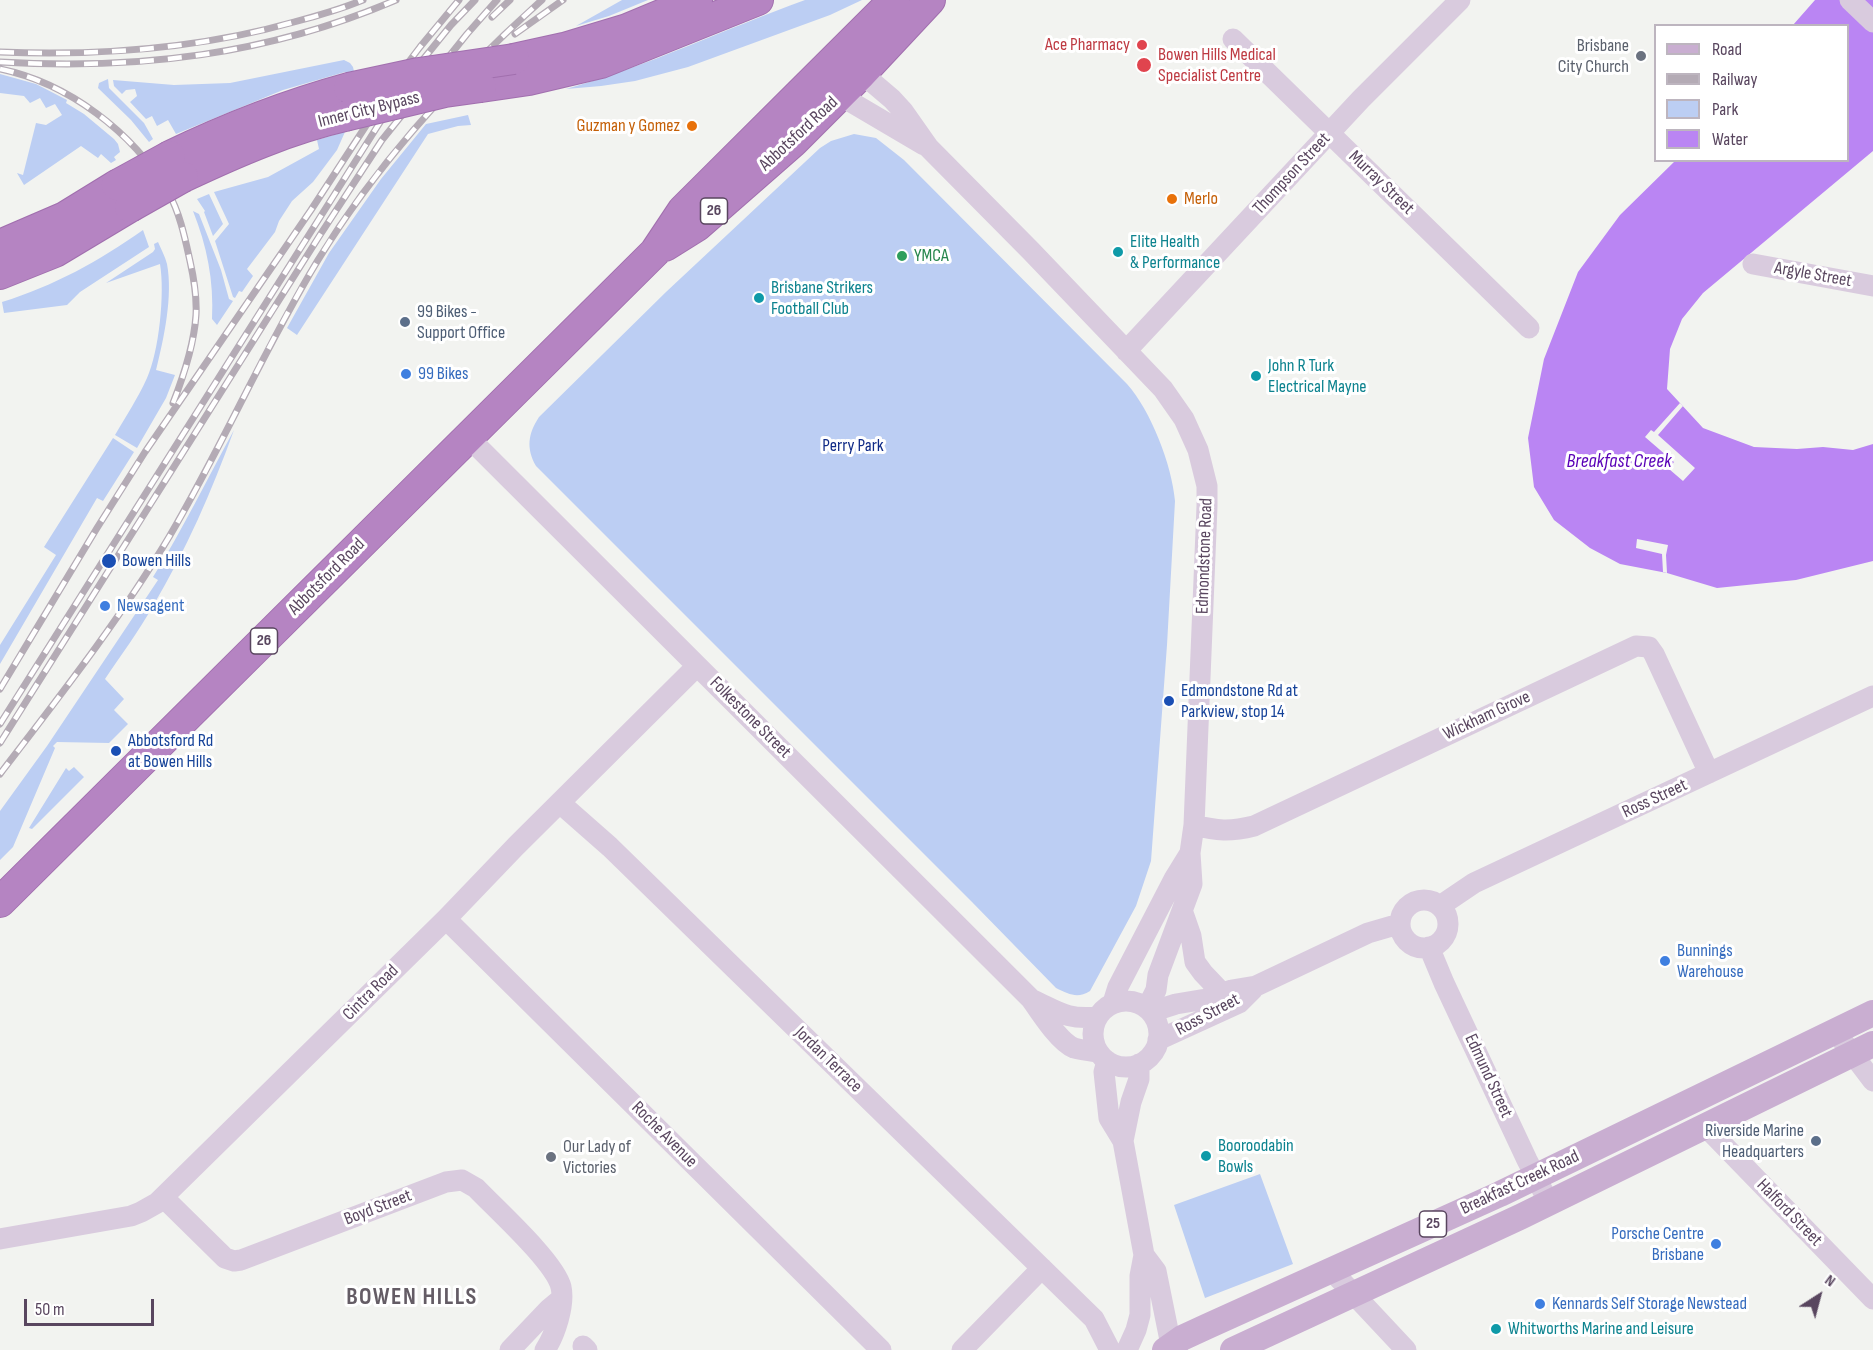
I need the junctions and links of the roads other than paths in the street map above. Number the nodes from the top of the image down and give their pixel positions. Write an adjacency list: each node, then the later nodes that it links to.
1 (697, 0): 11 (highway, Inner City Bypass, bridge)
2 (758, 0): 11 (highway, Inner City Bypass, bridge)
3 (894, 0): 9 (highway, Abbotsford Road / 26)
4 (930, 0): 10 (highway, Abbotsford Road / 26)
5 (1460, 0): 12 (street, Thompson Street)
6 (1850, 0): 7 (street)
7 (1873, 22)
8 (1233, 39): 12 (street, Murray Street)
9 (816, 78): 10 (street); 10 (street); 16 (highway, Abbotsford Road / 26)
10 (849, 87): 13 (street, Edmondstone Road); 13 (street, Edmondstone Road); 16 (highway, Abbotsford Road / 26)
11 (347, 102): 14 (highway, Inner City Bypass, bridge)
12 (1329, 133): 20 (street, Murray Street); 21 (street, Thompson Street)
13 (930, 148): 21 (street, Edmondstone Road)
14 (123, 196): 15 (highway, Inner City Bypass); 18 (highway, Inner City Bypass)
15 (0, 245)
16 (655, 252): 22 (highway, Abbotsford Road / 26)
17 (1753, 264): 19 (street, Argyle Street)
18 (0, 274)
19 (1873, 286)
20 (1529, 328)
21 (1126, 351): 27 (street, Edmondstone Road)
22 (468, 437): 23 (street, Folkestone Street); 29 (highway, Abbotsford Road / 26)
23 (697, 666): 26 (street, Cintra Road); 37 (street, Folkestone Street)
24 (1873, 696): 25 (street, Ross Street)
25 (1709, 774): 27 (street, Wickham Grove); 30 (street, Ross Street)
26 (560, 802): 32 (street, Cintra Road); 55 (street, Jordan Terrace)
27 (1194, 825): 28 (street, Edmondstone Road)
28 (1191, 853): 31 (street, Edmondstone Road); 38 (street, Edmondstone Road)
29 (0, 902)
30 (1440, 906): 33 (street); 34 (street)
31 (1183, 913): 36 (street); 39 (street, Edmondstone Road)
32 (446, 919): 51 (street, Cintra Road); 63 (street, Roche Avenue)
33 (1399, 926): 34 (street); 35 (street, Ross Street)
34 (1429, 947): 50 (street, Edmund Street)
35 (1256, 986): 36 (street, Ross Street); 43 (street, Ross Street)
36 (1223, 994): 39 (street, Ross Street)
37 (1031, 999): 41 (street, Folkestone Street); 45 (street, Folkestone Street)
38 (1113, 1004): 39 (street); 41 (street)
39 (1149, 1010): 43 (street)
40 (1873, 1013): 42 (main road, Breakfast Creek Road / 25)
41 (1097, 1017): 45 (street)
42 (1835, 1031): 44 (street); 50 (main road, Breakfast Creek Road / 25)
43 (1158, 1040): 46 (street)
44 (1862, 1049): 47 (street); 48 (main road, Breakfast Creek Road / 25)
45 (1102, 1057): 46 (street); 49 (street)
46 (1139, 1064): 49 (street)
47 (1873, 1081)
48 (1705, 1126): 52 (main road, Breakfast Creek Road / 25); 59 (street, Halford Street)
49 (1123, 1141): 54 (street)
50 (1535, 1177): 52 (street, Edmund Street); 56 (main road, Breakfast Creek Road / 25)
51 (164, 1198): 53 (street, Cintra Road); 58 (street, Boyd Street)
52 (1549, 1203): 57 (main road, Breakfast Creek Road / 25)
53 (0, 1239)
54 (1144, 1255): 60 (street); 66 (street)
55 (1042, 1268): 64 (street); 65 (street, Jordan Terrace)
56 (1332, 1271): 57 (street); 60 (main road, Breakfast Creek Road / 25)
57 (1353, 1294): 67 (main road, Breakfast Creek Road / 25); 68 (street)
58 (561, 1299): 61 (street); 62 (street, Boyd Street)
59 (1873, 1299)
60 (1170, 1349)
61 (510, 1350)
62 (545, 1350)
63 (881, 1350)
64 (962, 1350)
65 (1110, 1350)
66 (1127, 1350)
67 (1233, 1350)
68 (1406, 1350)

